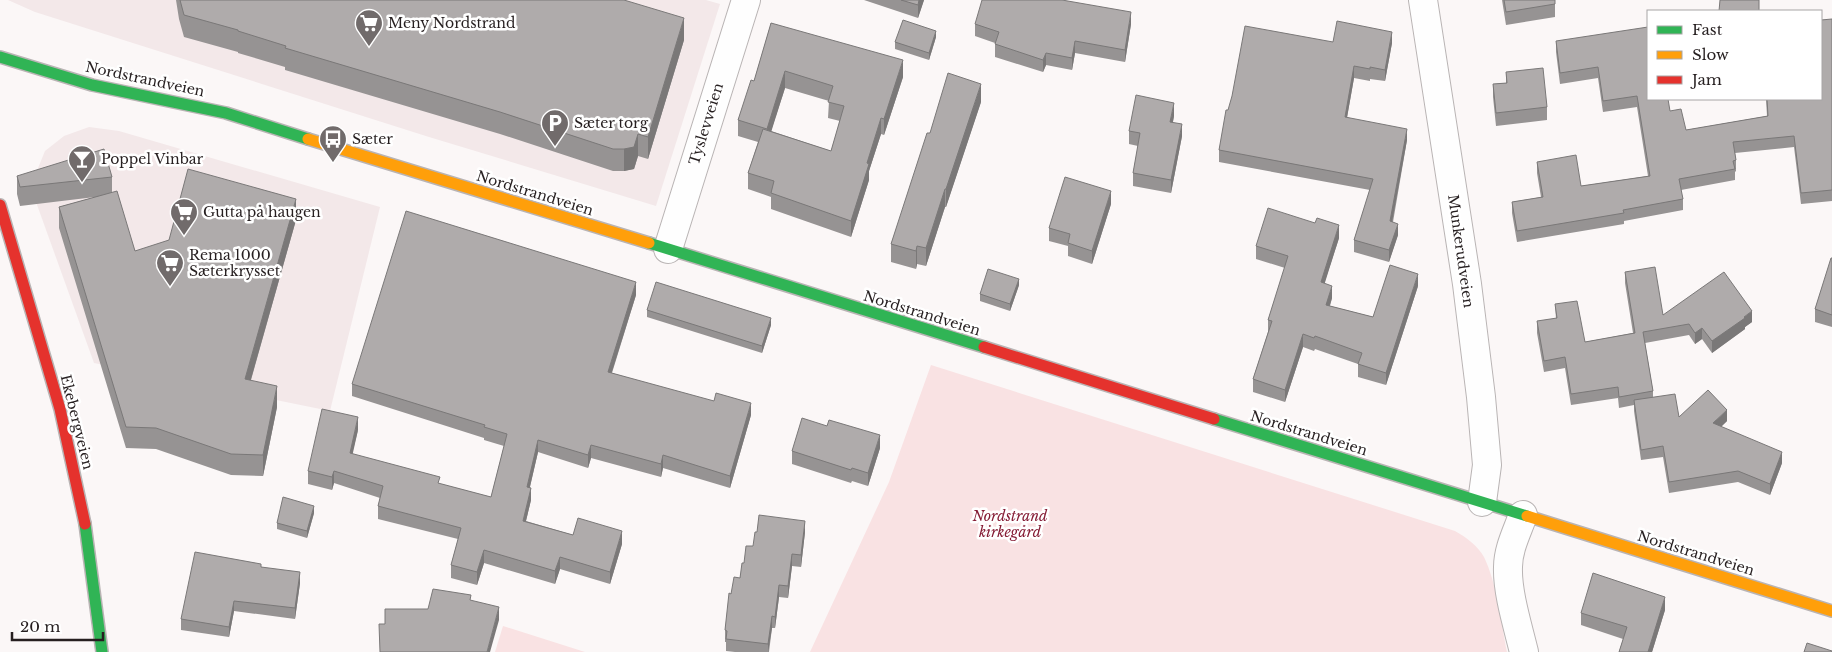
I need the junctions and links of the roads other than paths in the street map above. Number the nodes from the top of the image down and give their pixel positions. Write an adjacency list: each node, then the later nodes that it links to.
1 (746, 0): 5 (street, Tyslevveien)
2 (1422, 0): 6 (street, Munkerudveien)
3 (0, 57): 5 (main road, Nordstrandveien)
4 (0, 205): 9 (main road, Ekebergveien)
5 (668, 249): 6 (main road, Nordstrandveien)
6 (1482, 502): 7 (main road, Nordstrandveien)
7 (1523, 515): 8 (main road, Nordstrandveien); 10 (street)
8 (1832, 611)
9 (102, 652)
10 (1524, 652)

